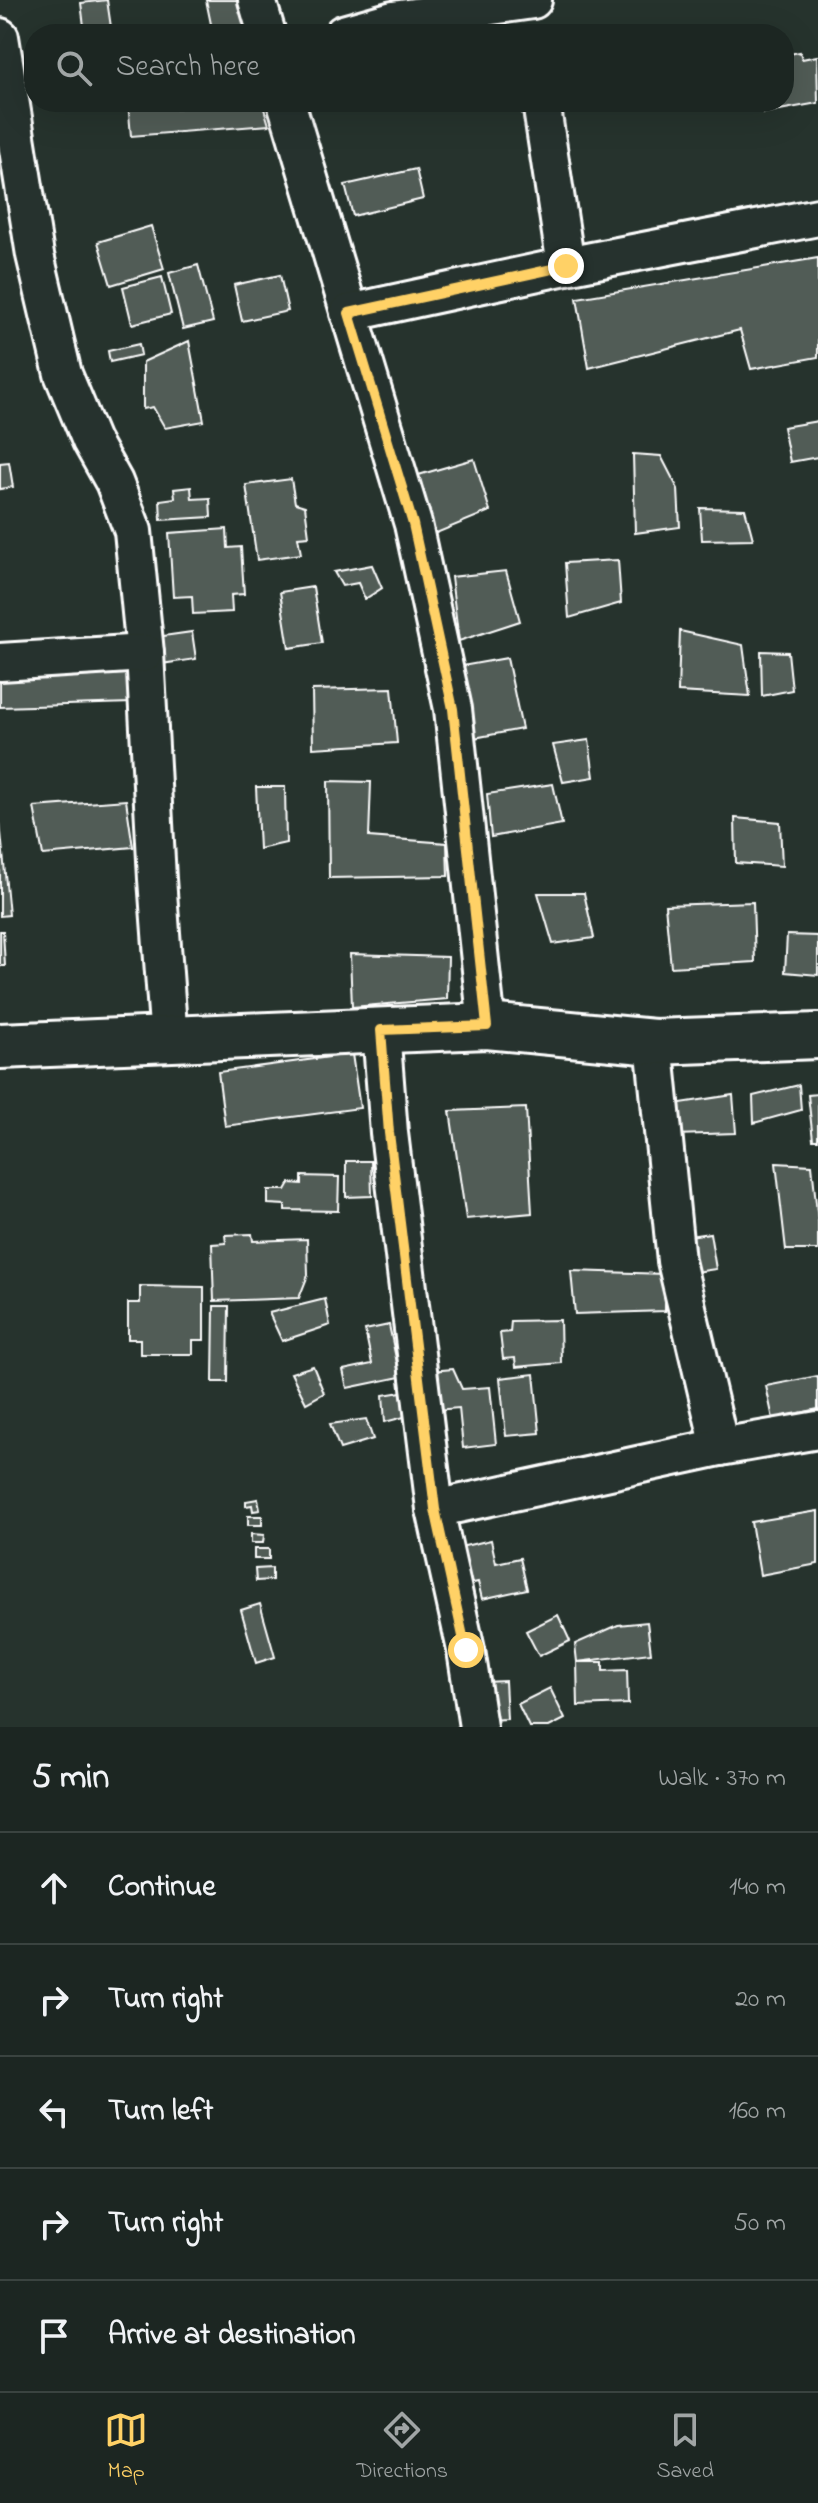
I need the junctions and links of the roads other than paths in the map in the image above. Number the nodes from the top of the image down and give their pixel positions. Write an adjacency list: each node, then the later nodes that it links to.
1 (257, 0): 3 (street)
2 (528, 9): 4 (street)
3 (264, 24)
4 (379, 24)
5 (0, 37): 11 (street)
6 (289, 112): 10 (street)
7 (543, 112): 9 (street)
8 (818, 217): 9 (street)
9 (566, 266): 10 (street)
10 (349, 313): 13 (street)
11 (145, 653): 12 (street); 16 (street)
12 (0, 662)
13 (487, 1026): 14 (street); 17 (street)
14 (381, 1030): 16 (street); 21 (street)
15 (818, 1036): 17 (street)
16 (169, 1040): 18 (street)
17 (654, 1042): 20 (street)
18 (1, 1051)
19 (818, 1430): 20 (street)
20 (720, 1447): 21 (street)
21 (435, 1509): 22 (street)
22 (478, 1727)

